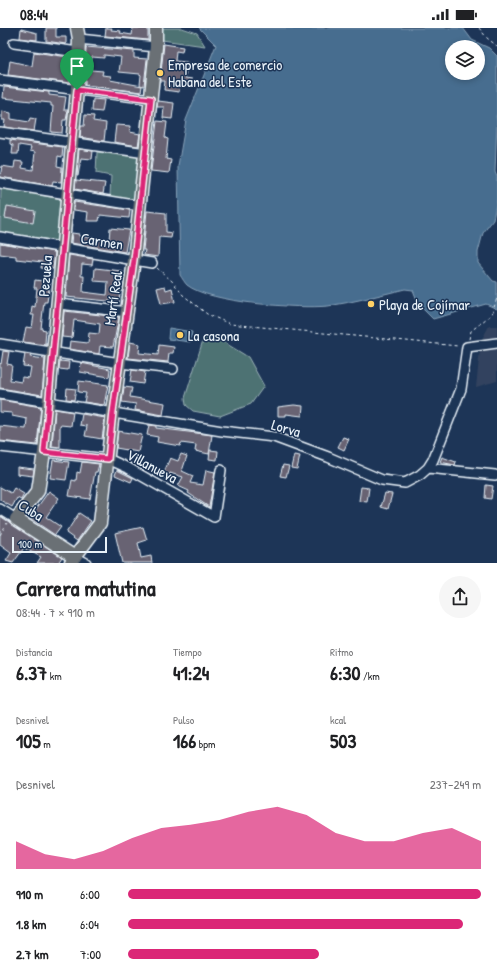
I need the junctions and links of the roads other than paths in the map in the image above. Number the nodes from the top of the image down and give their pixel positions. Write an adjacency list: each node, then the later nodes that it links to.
1 (156, 28): 4 (main road, Martí Real)
2 (78, 33): 4 (street); 5 (main road, Pezuela)
3 (14, 43): 5 (street)
4 (156, 47): 8 (main road, Martí Real)
5 (78, 52): 7 (main road, Pezuela)
6 (0, 80): 7 (street)
7 (77, 90): 8 (street); 10 (main road, Pezuela)
8 (151, 99): 11 (main road, Martí Real)
9 (0, 132): 10 (street)
10 (72, 142): 11 (street); 13 (main road, Pezuela)
11 (146, 152): 14 (main road, Martí Real)
12 (0, 183): 13 (street)
13 (67, 194): 14 (street); 16 (main road, Pezuela)
14 (140, 206): 17 (main road, Martí Real)
15 (0, 237): 16 (street, Carmen)
16 (64, 249): 17 (street, Carmen); 19 (main road, Pezuela)
17 (134, 260): 18 (street, Carmen); 20 (main road, Martí Real)
18 (152, 263)
19 (58, 304): 20 (street); 23 (main road, Pezuela)
20 (128, 312): 24 (main road, Martí Real)
21 (497, 343): 32 (street, Lorva)
22 (0, 344): 23 (street)
23 (53, 352): 24 (street); 27 (main road, Pezuela)
24 (120, 363): 25 (street); 28 (main road, Martí Real)
25 (173, 369)
26 (0, 394): 27 (street, Lorva)
27 (49, 403): 28 (street, Lorva); 30 (main road, Pezuela)
28 (113, 412): 31 (main road, Martí Real); 32 (street, Lorva)
29 (0, 447): 30 (street, Villanueva)
30 (44, 452): 31 (street, Villanueva); 36 (main road, Pezuela)
31 (108, 459): 33 (street, Villanueva); 37 (main road, Martí Real)
32 (428, 468): 34 (street)
33 (221, 470)
34 (495, 475)
35 (0, 510): 36 (street, Cuba)
36 (14, 517): 37 (main road, Cuba)
37 (77, 561)

